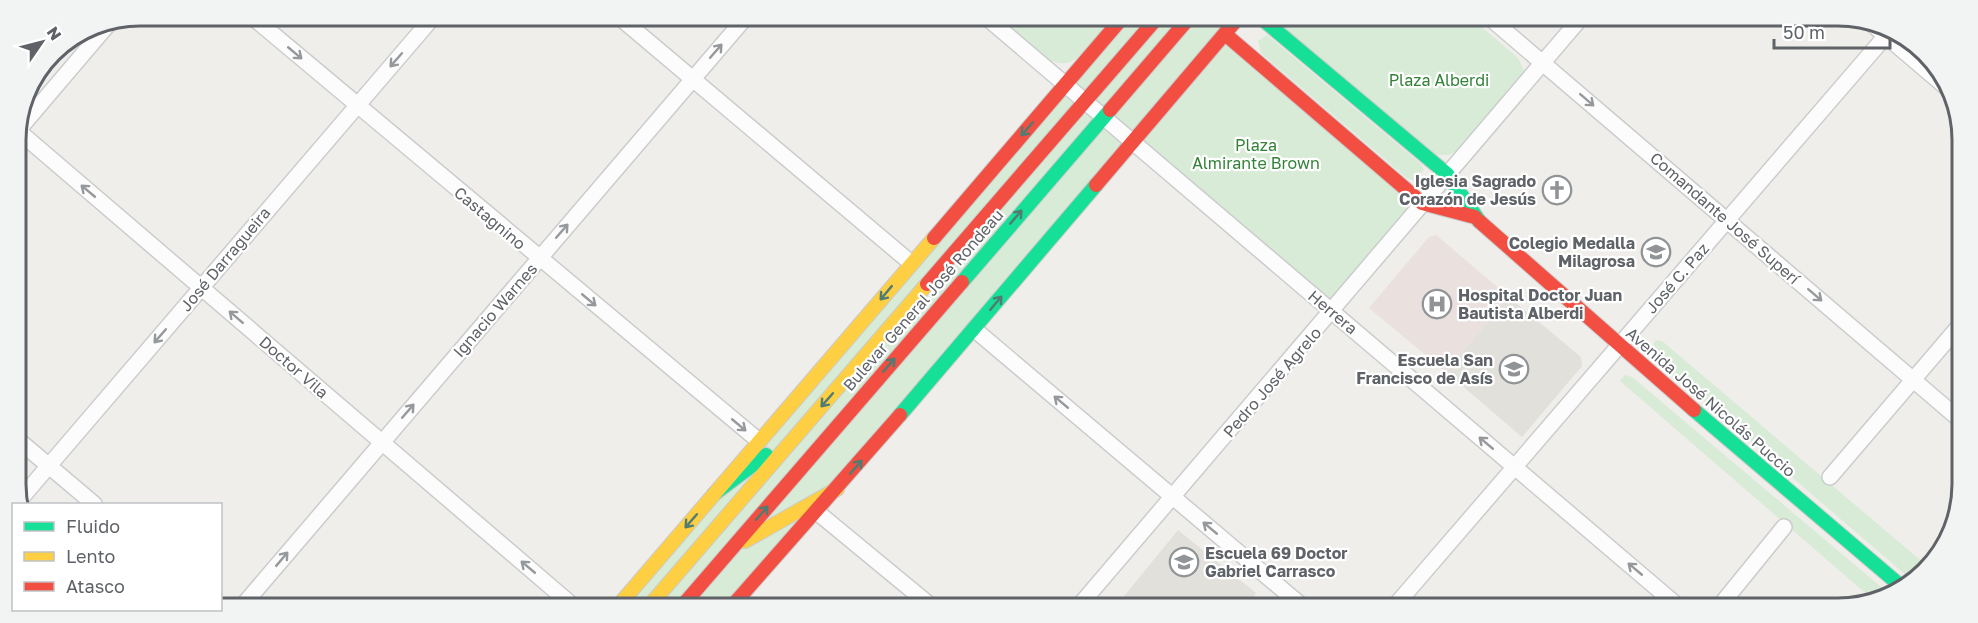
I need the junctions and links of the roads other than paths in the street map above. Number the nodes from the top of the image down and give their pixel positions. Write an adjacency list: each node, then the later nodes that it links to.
1 (263, 26): 22 (street, Castagnino, one-way to 22)
2 (425, 26): 22 (street, José Darragueira, one-way to 22)
3 (630, 26): 19 (street)
4 (738, 26): 19 (street, Ignacio Warnes, one-way to 4)
5 (996, 26): 20 (street, Herrera)
6 (1116, 26): 20 (main road, Bulevar General José Rondeau)
7 (1150, 26): 21 (main road, Bulevar General José Rondeau)
8 (1183, 26): 23 (main road, Bulevar General José Rondeau)
9 (1232, 26): 14 (main road)
10 (1271, 26): 27 (main road, Avenida José Nicolás Puccio)
11 (1500, 26): 17 (street, Comandante José Superí)
12 (1574, 26): 17 (street, Pedro José Agrelo)
13 (101, 33): 24 (street)
14 (1225, 34): 26 (main road); 28 (main road, Avenida José Nicolás Puccio)
15 (1886, 36): 30 (street, José C. Paz)
16 (1897, 42): 18 (street)
17 (1543, 62): 27 (street, Pedro José Agrelo); 30 (street, Comandante José Superí, one-way to 30)
18 (1931, 73)
19 (692, 80): 31 (street, Ignacio Warnes, one-way to 19); 32 (street)
20 (1065, 85): 21 (street, Herrera); 32 (main road, Bulevar General José Rondeau, one-way to 32)
21 (1085, 101): 23 (street, Herrera); 40 (main road, Bulevar General José Rondeau, one-way to 40)
22 (357, 105): 31 (street, Castagnino); 33 (street, José Darragueira)
23 (1104, 117): 26 (street, Herrera); 54 (main road, Bulevar General José Rondeau, one-way to 23)
24 (27, 118)
25 (26, 139): 33 (street, Doctor Vila, one-way to 25)
26 (1132, 142): 34 (street, Herrera); 35 (main road, one-way to 26)
27 (1447, 174): 28 (street, Pedro José Agrelo); 29 (main road, Avenida José Nicolás Puccio)
28 (1422, 203): 29 (main road, Avenida José Nicolás Puccio); 34 (street, Pedro José Agrelo)
29 (1475, 217): 37 (main road, Avenida José Nicolás Puccio)
30 (1727, 220): 37 (street, José C. Paz); 38 (street, Comandante José Superí, one-way to 38)
31 (539, 259): 41 (street, Castagnino, one-way to 41); 42 (street, Ignacio Warnes, one-way to 31)
32 (911, 263): 41 (main road, Bulevar General José Rondeau, one-way to 41)
33 (201, 288): 42 (street, Doctor Vila, one-way to 33); 44 (street, José Darragueira, one-way to 44)
34 (1332, 312): 45 (street, Herrera, one-way to 34); 50 (street, Pedro José Agrelo)
35 (975, 329): 47 (main road, one-way to 35); 50 (street, one-way to 35)
36 (1952, 334): 38 (street)
37 (1619, 346): 45 (street, José C. Paz); 55 (main road, Avenida José Nicolás Puccio)
38 (1913, 380): 39 (street, Comandante José Superí); 46 (street)
39 (1952, 413)
40 (804, 427): 49 (main road); 64 (main road, Bulevar General José Rondeau)
41 (759, 441): 49 (main road, Bulevar General José Rondeau)
42 (382, 442): 61 (street, Ignacio Warnes, one-way to 42); 62 (street, Doctor Vila, one-way to 42)
43 (26, 447): 44 (street)
44 (49, 466): 48 (street, José Darragueira); 51 (street)
45 (1515, 467): 58 (street, José C. Paz); 59 (street, Herrera, one-way to 45)
46 (1830, 477)
47 (837, 489): 52 (main road); 54 (main road)
48 (26, 493)
49 (714, 494): 63 (main road, Bulevar General José Rondeau, one-way to 63)
50 (1173, 497): 56 (street, Pedro José Agrelo); 57 (street, one-way to 50)
51 (93, 503)
52 (817, 512): 66 (main road); 67 (street)
53 (1784, 527): 60 (street)
54 (730, 550): 65 (main road, Bulevar General José Rondeau)
55 (1896, 582)
56 (1085, 597)
57 (1292, 597)
58 (1403, 597)
59 (1667, 597)
60 (1728, 597)
61 (249, 598)
62 (564, 598)
63 (625, 598)
64 (656, 598)
65 (689, 598)
66 (740, 598)
67 (922, 598)

